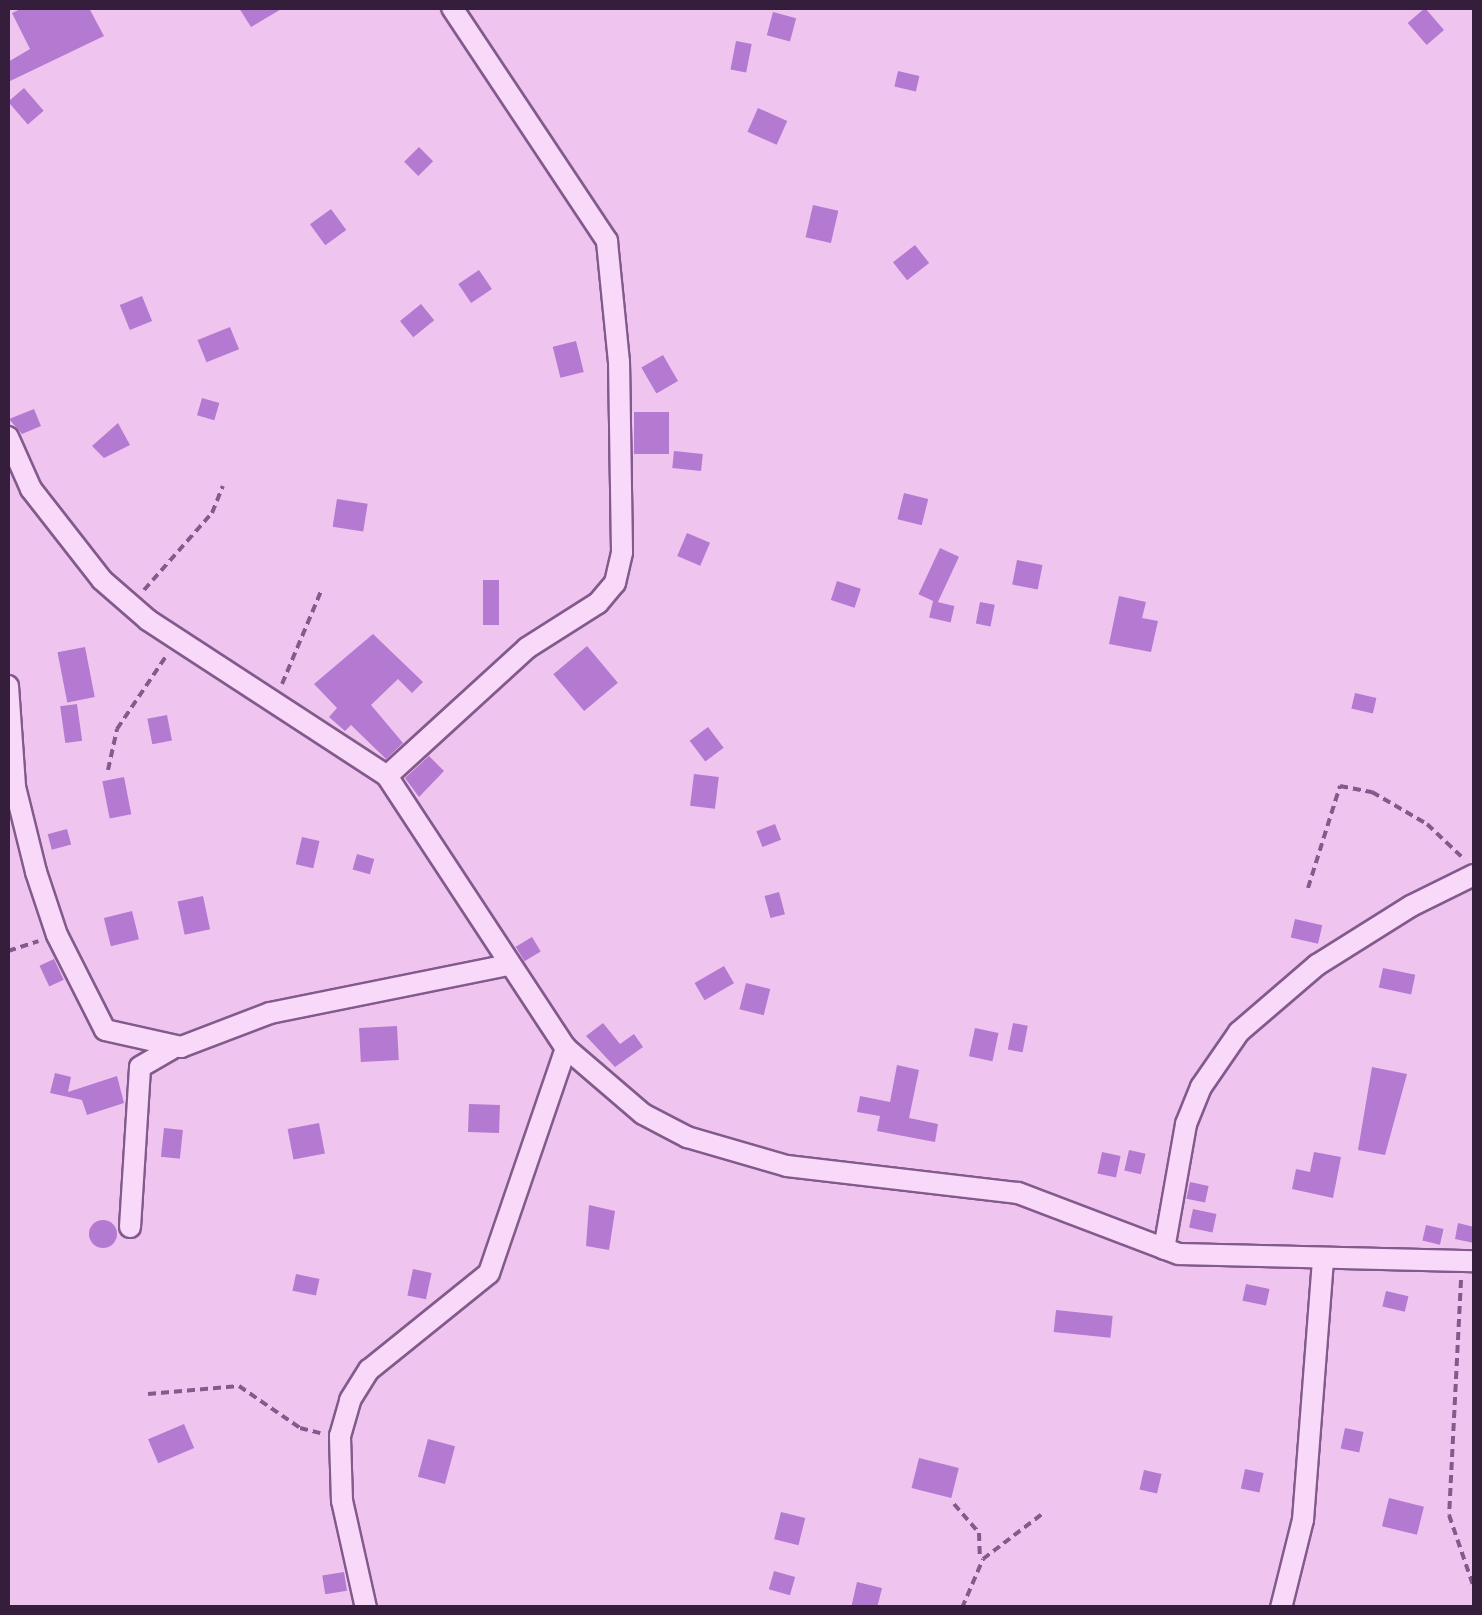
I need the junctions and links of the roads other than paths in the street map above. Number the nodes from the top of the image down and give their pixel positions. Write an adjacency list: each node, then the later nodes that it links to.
1 (452, 8): 4 (street)
2 (8, 437): 4 (street)
3 (8, 686): 7 (street)
4 (387, 776): 6 (street)
5 (1474, 876): 10 (street)
6 (508, 964): 7 (street); 8 (street)
7 (173, 1048): 9 (street)
8 (566, 1048): 10 (street); 13 (street)
9 (130, 1227)
10 (1164, 1250): 11 (street)
11 (1324, 1259): 12 (street); 14 (street)
12 (1468, 1260)
13 (366, 1608)
14 (1281, 1608)

